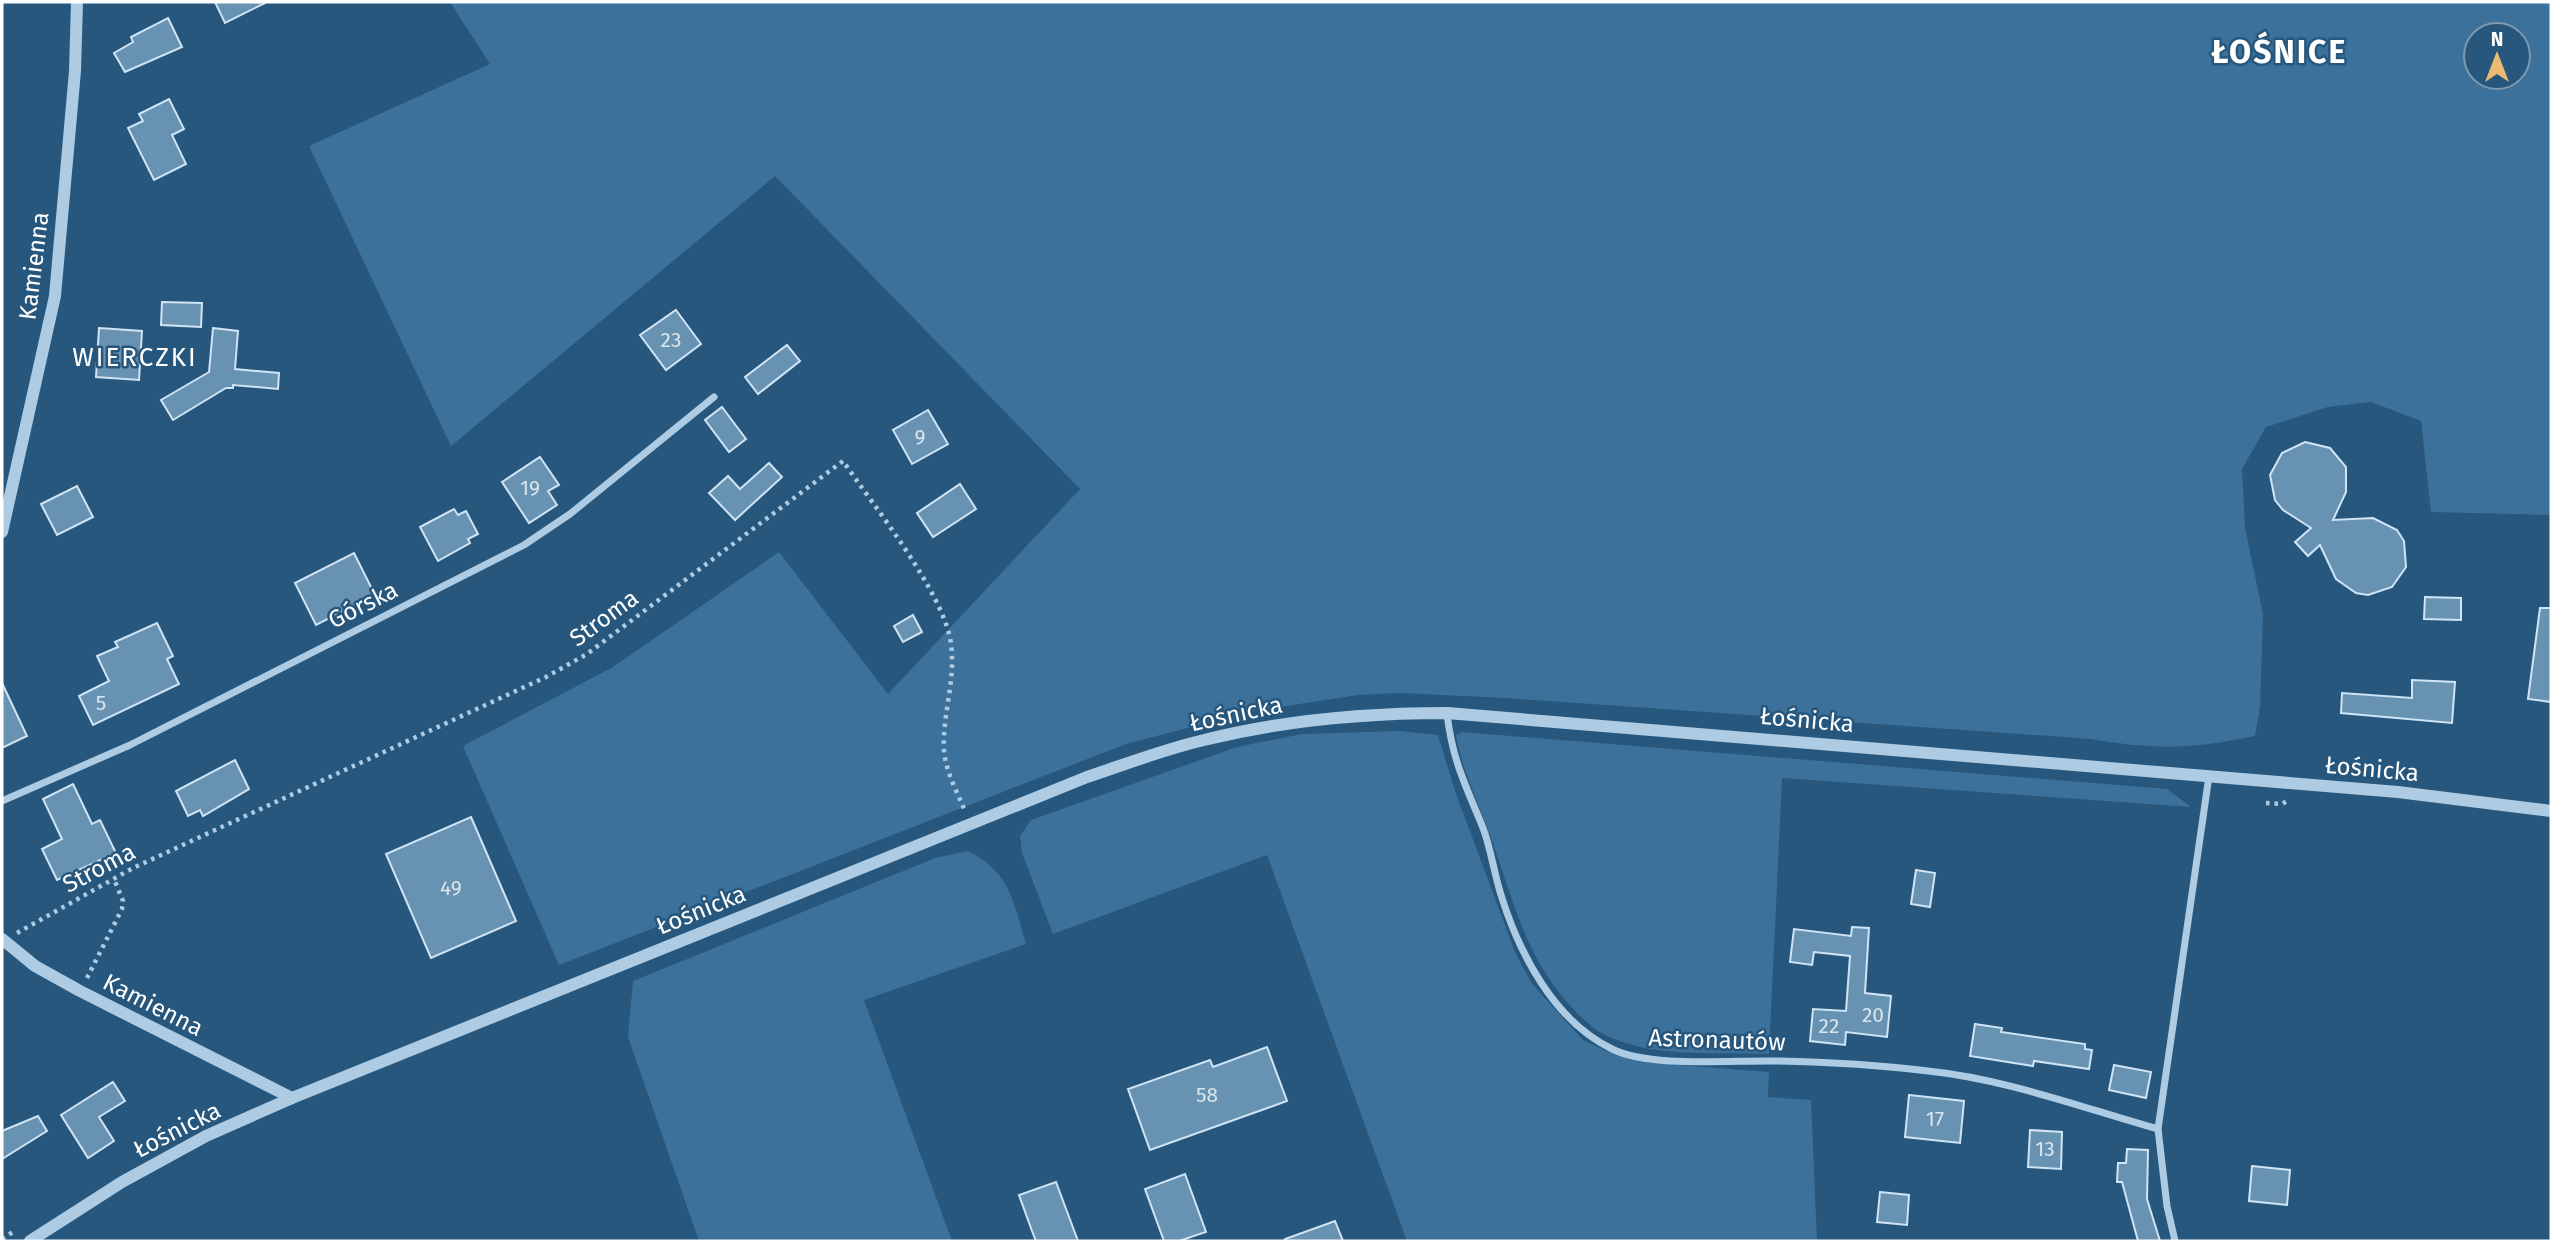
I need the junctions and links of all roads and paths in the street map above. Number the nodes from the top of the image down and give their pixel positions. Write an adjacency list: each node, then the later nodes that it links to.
1 (77, 2): 3 (street, Kamienna)
2 (713, 397): 6 (street, Górska)
3 (2, 532)
4 (1447, 713): 5 (street, Łośnicka); 8 (street, Łośnicka); 13 (street, Astronautów)
5 (2209, 776): 7 (street, Łośnicka); 13 (street)
6 (2, 801)
7 (2551, 811)
8 (970, 824): 9 (path, Stroma); 12 (street, Łośnicka)
9 (114, 879): 10 (path, Stroma); 11 (path)
10 (3, 940): 11 (street, Kamienna)
11 (80, 991): 12 (street, Kamienna)
12 (292, 1098): 14 (street, Łośnicka)
13 (2158, 1129): 15 (street)
14 (30, 1241)
15 (2175, 1241)

